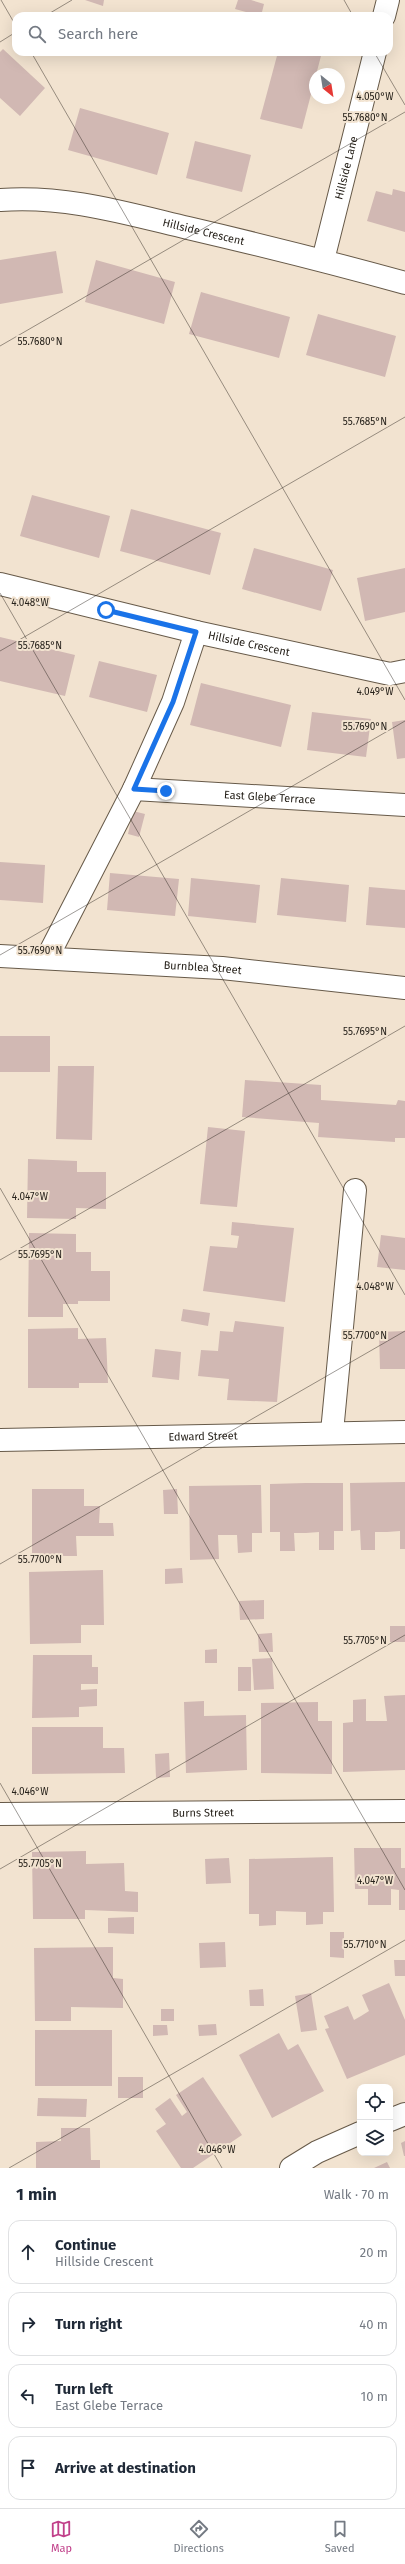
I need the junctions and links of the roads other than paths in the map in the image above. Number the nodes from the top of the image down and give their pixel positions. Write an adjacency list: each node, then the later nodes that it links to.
1 (388, 0): 2 (street)
2 (385, 12)
3 (374, 56): 5 (street, Hillside Lane)
4 (0, 200): 5 (street, Hillside Crescent)
5 (323, 260): 6 (street, Hillside Crescent)
6 (405, 283)
7 (0, 584): 8 (street, Hillside Crescent)
8 (196, 632): 9 (street, Hillside Crescent); 10 (street)
9 (405, 671)
10 (134, 789): 11 (street, East Glebe Terrace); 13 (street)
11 (405, 805)
12 (0, 956): 13 (street, Burnblea Street)
13 (47, 958): 14 (street, Burnblea Street)
14 (405, 988)
15 (355, 1190): 16 (street)
16 (332, 1432): 17 (street, Edward Street); 18 (street, Edward Street)
17 (405, 1432)
18 (0, 1440)
19 (405, 1812): 20 (street, Burns Street)
20 (0, 1814)
21 (405, 2114): 22 (street)
22 (393, 2119)
23 (357, 2134): 24 (street)
24 (291, 2168)

